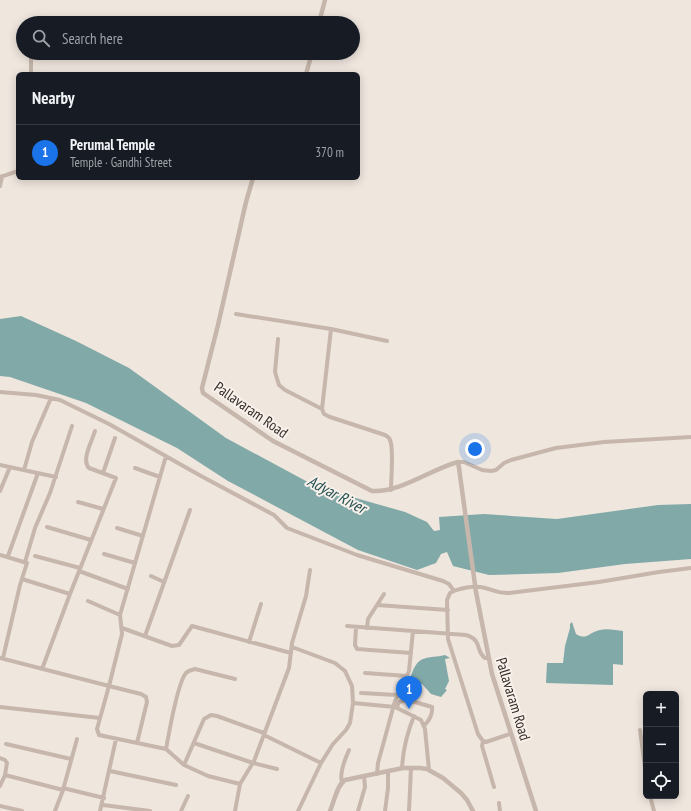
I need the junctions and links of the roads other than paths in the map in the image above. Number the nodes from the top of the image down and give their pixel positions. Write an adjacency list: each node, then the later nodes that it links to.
1 (324, 0): 2 (street)
2 (321, 16)
3 (31, 60): 5 (street)
4 (310, 60): 6 (street)
5 (31, 72)
6 (307, 72)
7 (16, 172): 8 (street)
8 (1, 176): 10 (street)
9 (252, 180): 32 (street, Pallavaram Road)
10 (0, 186)
11 (236, 314): 12 (street)
12 (331, 329): 14 (street); 17 (street)
13 (278, 339): 17 (street)
14 (387, 341)
15 (0, 392): 16 (street)
16 (51, 398): 22 (street); 27 (street)
17 (322, 409): 32 (street)
18 (72, 426): 30 (street)
19 (95, 431): 29 (street)
20 (691, 437): 23 (street)
21 (115, 438): 29 (street)
22 (166, 456): 31 (street); 54 (street)
23 (458, 462): 32 (street, Pallavaram Road); 74 (street, Pallavaram Road, bridge)
24 (0, 464): 25 (street)
25 (10, 467): 27 (street); 33 (street)
26 (135, 468): 31 (street)
27 (24, 470): 28 (street)
28 (38, 473): 30 (street); 43 (street)
29 (103, 473): 35 (street)
30 (56, 477): 45 (street)
31 (160, 477): 39 (street)
32 (391, 490)
33 (0, 491)
34 (78, 502): 35 (street)
35 (103, 509): 40 (street)
36 (190, 510): 52 (street)
37 (47, 527): 40 (street)
38 (117, 528): 39 (street)
39 (143, 536): 46 (street)
40 (91, 540): 48 (street)
41 (104, 554): 46 (street)
42 (0, 555): 43 (street)
43 (8, 556): 45 (street)
44 (36, 556): 48 (street)
45 (25, 562): 51 (street)
46 (135, 563): 53 (street)
47 (691, 568): 54 (street)
48 (79, 570): 53 (street); 55 (street)
49 (310, 570): 70 (street)
50 (151, 576): 52 (street)
51 (22, 579): 55 (street); 73 (street)
52 (164, 582): 68 (street)
53 (128, 589): 61 (street)
54 (454, 591): 60 (street)
55 (70, 594): 75 (street)
56 (384, 594): 59 (street)
57 (88, 601): 61 (street)
58 (261, 604): 69 (street)
59 (377, 605): 60 (street); 65 (street)
60 (448, 610): 67 (street)
61 (120, 615): 64 (street)
62 (347, 626): 63 (street)
63 (356, 627): 65 (street); 72 (street)
64 (122, 628): 68 (street); 79 (street)
65 (367, 628): 66 (street)
66 (413, 631): 67 (street); 72 (street)
67 (447, 634): 74 (street); 93 (street)
68 (145, 636): 69 (street)
69 (249, 642): 71 (street)
70 (292, 647): 71 (street); 82 (street)
71 (291, 653): 89 (street)
72 (411, 653): 77 (street)
73 (2, 658): 75 (street)
74 (488, 658): 90 (street, Pallavaram Road)
75 (42, 669): 79 (street)
76 (365, 673): 77 (street)
77 (407, 676): 81 (street)
78 (235, 679): 97 (street)
79 (108, 686): 86 (street); 94 (street)
80 (361, 693): 81 (street)
81 (397, 695): 84 (street)
82 (353, 703): 84 (street); 102 (street)
83 (0, 707): 86 (street)
84 (395, 707): 85 (street); 87 (street); 111 (street)
85 (414, 716): 87 (street); 105 (street)
86 (100, 718): 92 (street)
87 (424, 725): 108 (street)
88 (640, 730): 103 (street)
89 (264, 734): 95 (street); 101 (street); 102 (street)
90 (510, 734): 93 (street); 139 (street, Pallavaram Road)
91 (77, 739): 100 (street)
92 (116, 739): 94 (street); 109 (street)
93 (483, 741): 118 (street)
94 (137, 743): 97 (street)
95 (194, 743): 101 (street); 104 (street)
96 (6, 744): 100 (street)
97 (166, 749): 104 (street)
98 (349, 750): 114 (street)
99 (0, 758): 112 (street)
100 (71, 759): 119 (street)
101 (253, 763): 107 (street); 115 (street)
102 (321, 763): 132 (street)
103 (644, 763)
104 (184, 765): 115 (street)
105 (402, 768): 106 (street); 110 (street)
106 (411, 768): 108 (street); 136 (street)
107 (277, 769)
108 (429, 770): 137 (street)
109 (110, 771): 116 (street); 121 (street)
110 (388, 771): 111 (street); 135 (street)
111 (377, 774): 113 (street)
112 (5, 775): 117 (street); 119 (street)
113 (364, 776): 114 (street); 134 (street)
114 (342, 782): 133 (street)
115 (240, 784): 131 (street)
116 (176, 785)
117 (0, 786)
118 (494, 787)
119 (63, 789): 121 (street); 127 (street)
120 (188, 796): 130 (street)
121 (104, 798): 124 (street)
122 (651, 799): 140 (street)
123 (499, 803): 138 (street)
124 (102, 805): 128 (street); 129 (street)
125 (0, 806): 126 (street)
126 (22, 811)
127 (55, 811)
128 (100, 811)
129 (150, 811)
130 (181, 811)
131 (235, 811)
132 (298, 811)
133 (330, 811)
134 (358, 811)
135 (385, 811)
136 (409, 811)
137 (473, 811)
138 (500, 811)
139 (536, 811)
140 (654, 811)

